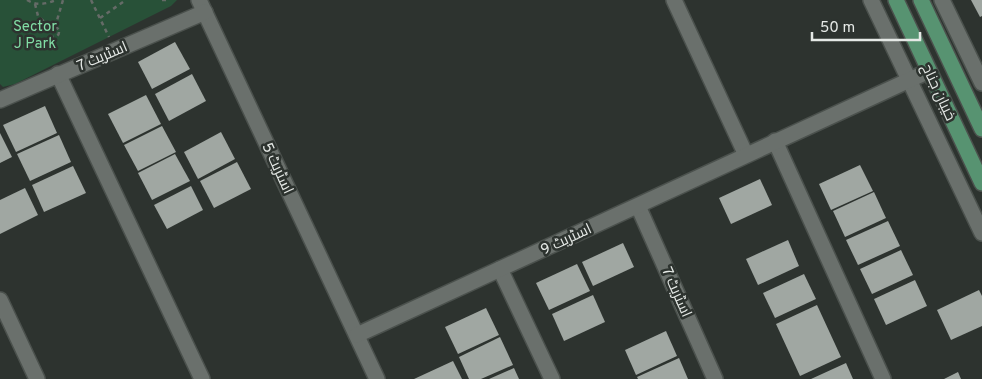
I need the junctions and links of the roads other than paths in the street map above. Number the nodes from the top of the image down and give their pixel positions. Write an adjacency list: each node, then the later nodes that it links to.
1 (674, 0): 14 (street)
2 (871, 0): 9 (street)
3 (896, 0): 7 (main road, خیبان جناح)
4 (922, 0): 12 (main road, خیبان جناح)
5 (942, 0): 10 (street)
6 (202, 6): 8 (street, اسٹریٹ 7); 20 (street, اسٹریٹ 5)
7 (930, 71): 9 (street, اسٹریٹ 9); 15 (main road, خیبان جناح)
8 (58, 74): 11 (street, اسٹریٹ 7); 22 (street)
9 (909, 80): 13 (street, اسٹریٹ 9); 17 (street)
10 (982, 84)
11 (0, 100)
12 (980, 119)
13 (775, 141): 14 (street, اسٹریٹ 9); 26 (street)
14 (746, 155): 16 (street, اسٹریٹ 9)
15 (982, 183)
16 (638, 206): 18 (street, اسٹریٹ 9); 25 (street, اسٹریٹ 7)
17 (982, 233)
18 (500, 269): 20 (street, اسٹریٹ 9); 24 (street)
19 (0, 300): 21 (street)
20 (357, 335): 23 (street, اسٹریٹ 5)
21 (37, 379)
22 (202, 379)
23 (378, 379)
24 (552, 379)
25 (715, 379)
26 (883, 379)

